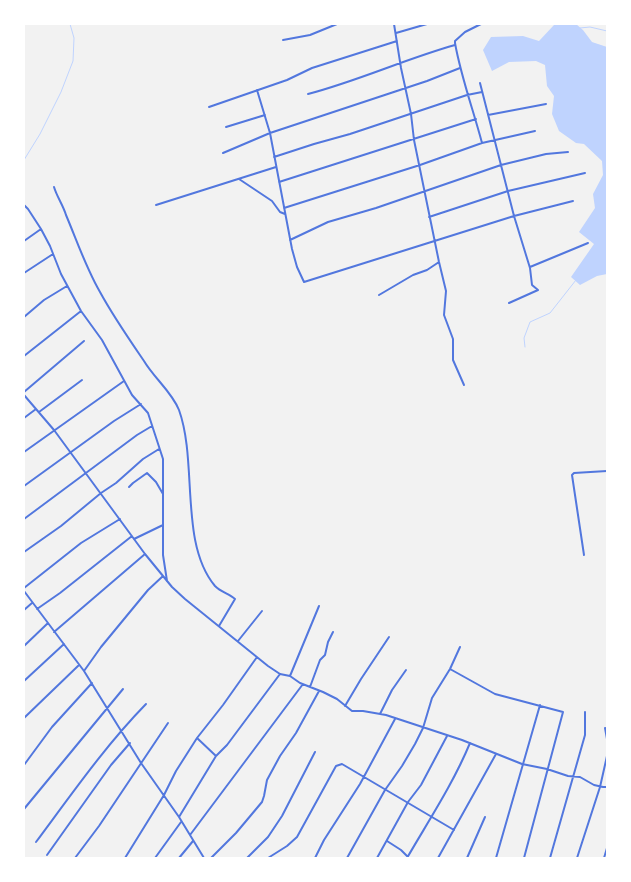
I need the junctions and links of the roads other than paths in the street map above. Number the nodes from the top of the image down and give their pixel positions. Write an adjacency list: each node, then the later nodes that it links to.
1 (326, 24): 7 (street)
2 (337, 24): 7 (street)
3 (394, 24): 9 (street)
4 (427, 24): 9 (street)
5 (469, 24): 8 (street)
6 (481, 24): 8 (street)
7 (327, 28): 10 (street)
8 (470, 29): 12 (street)
9 (396, 33): 11 (street)
10 (283, 40)
11 (397, 41): 13 (street); 17 (street)
12 (455, 45): 13 (street); 14 (street)
13 (400, 64): 16 (street); 19 (street)
14 (460, 68): 16 (street); 20 (street)
15 (480, 83): 18 (street)
16 (405, 89): 23 (street); 29 (street)
17 (258, 90): 22 (street); 24 (street)
18 (482, 92): 20 (street); 25 (street)
19 (308, 94)
20 (467, 95): 23 (street); 26 (street)
21 (546, 104): 25 (street)
22 (209, 107)
23 (411, 114): 30 (street); 35 (street)
24 (265, 115): 27 (street); 29 (street)
25 (488, 115): 31 (street)
26 (476, 119): 30 (street); 32 (street)
27 (226, 127)
28 (535, 131): 31 (street)
29 (270, 133): 34 (street); 35 (street)
30 (414, 140): 36 (street); 41 (street)
31 (494, 140): 32 (street); 37 (street)
32 (482, 143): 36 (street)
33 (568, 152): 37 (street)
34 (223, 153)
35 (274, 157): 38 (street)
36 (420, 165): 43 (street); 48 (street)
37 (501, 166): 43 (street); 44 (street)
38 (276, 167): 40 (street); 41 (street)
39 (585, 172): 44 (street)
40 (239, 179): 47 (street); 49 (street)
41 (279, 182): 48 (street)
42 (54, 187): 105 (street)
43 (425, 191): 50 (street); 53 (street)
44 (508, 191): 50 (street); 51 (street)
45 (573, 201): 51 (street)
46 (24, 205): 52 (street)
47 (156, 205)
48 (284, 208): 49 (street)
49 (285, 214): 53 (street)
50 (429, 216): 55 (street)
51 (514, 216): 55 (street); 59 (street)
52 (41, 229): 54 (street); 57 (street)
53 (290, 240): 55 (street)
54 (24, 241)
55 (434, 241): 58 (street)
56 (588, 243): 59 (street)
57 (53, 254): 60 (street); 61 (street)
58 (439, 262): 62 (street); 70 (street)
59 (530, 268): 63 (street)
60 (24, 273)
61 (67, 286): 64 (street); 65 (street)
62 (379, 295)
63 (509, 303)
64 (81, 311): 67 (street); 69 (street)
65 (24, 317)
66 (84, 341): 71 (street)
67 (24, 356)
68 (82, 380): 74 (street)
69 (124, 382): 72 (street); 77 (street)
70 (464, 385)
71 (24, 393): 73 (street)
72 (140, 404): 76 (street); 80 (street)
73 (36, 408): 74 (street); 75 (street)
74 (39, 412): 77 (street)
75 (24, 418)
76 (152, 426): 78 (street); 82 (street)
77 (54, 430): 79 (street); 80 (street)
78 (160, 448): 85 (street); 86 (street)
79 (24, 452)
80 (70, 452): 82 (street); 83 (street)
81 (607, 472): 94 (street)
82 (86, 473): 85 (street); 87 (street)
83 (24, 486)
84 (129, 487): 86 (street)
85 (101, 493): 88 (street); 92 (street)
86 (163, 496): 89 (street)
87 (24, 519)
88 (120, 519): 90 (street); 97 (street)
89 (163, 525): 91 (street); 96 (street)
90 (132, 536): 91 (street); 101 (street)
91 (134, 539): 93 (street)
92 (24, 552)
93 (145, 554): 95 (street); 106 (street)
94 (584, 555)
95 (163, 576): 96 (street); 117 (street)
96 (168, 582): 105 (street)
97 (24, 588)
98 (24, 591): 99 (street)
99 (32, 603): 101 (street); 102 (street)
100 (319, 606): 119 (street)
101 (37, 609): 104 (street)
102 (24, 610)
103 (262, 611): 109 (street)
104 (48, 623): 106 (street); 111 (street)
105 (219, 626): 109 (street)
106 (54, 632): 110 (street)
107 (333, 632): 123 (street)
108 (389, 637): 128 (street)
109 (238, 641): 113 (street)
110 (64, 644): 114 (street); 120 (street)
111 (24, 646)
112 (460, 647): 115 (street)
113 (257, 657): 118 (street); 139 (street)
114 (79, 665): 117 (street); 132 (street)
115 (450, 669): 127 (street); 135 (street)
116 (406, 670): 131 (street)
117 (84, 671): 121 (street)
118 (280, 674): 119 (street); 145 (street)
119 (290, 676): 122 (street)
120 (24, 681)
121 (92, 683): 129 (street); 149 (street)
122 (303, 684): 123 (street); 164 (street)
123 (310, 687): 125 (street)
124 (123, 689): 129 (street)
125 (320, 691): 128 (street); 175 (street)
126 (146, 704): 137 (street)
127 (540, 705): 148 (street); 150 (street)
128 (345, 706): 131 (street)
129 (107, 708): 137 (street); 158 (street)
130 (585, 712): 151 (street)
131 (380, 714): 133 (street)
132 (24, 718)
133 (395, 718): 135 (street); 152 (street)
134 (168, 723): 147 (street)
135 (423, 728): 138 (street); 155 (street)
136 (607, 728): 140 (street)
137 (122, 730): 141 (street); 167 (street)
138 (447, 736): 142 (street); 157 (street)
139 (197, 738): 145 (street); 156 (street)
140 (607, 739)
141 (130, 744): 147 (street); 169 (street)
142 (470, 744): 144 (street); 160 (street)
143 (314, 752): 176 (street)
144 (496, 754): 148 (street); 163 (street)
145 (216, 756): 159 (street)
146 (607, 756): 153 (street)
147 (141, 763): 156 (street); 170 (street)
148 (522, 764): 150 (street); 184 (street)
149 (24, 765)
150 (547, 769): 151 (street); 185 (street)
151 (573, 777): 153 (street); 186 (street)
152 (363, 778): 155 (street); 177 (street); 178 (street)
153 (600, 787): 154 (street); 187 (street)
154 (607, 787)
155 (385, 790): 157 (street); 179 (street)
156 (164, 795): 159 (street); 171 (street)
157 (408, 802): 160 (street); 166 (street)
158 (24, 809)
159 (179, 817): 162 (street)
160 (432, 817): 163 (street); 181 (street)
161 (485, 817): 183 (street)
162 (181, 822): 164 (street); 172 (street)
163 (454, 830): 182 (street)
164 (190, 836): 165 (street)
165 (194, 841): 173 (street); 174 (street)
166 (386, 841): 180 (street); 181 (street)
167 (36, 842)
168 (607, 848): 188 (street)
169 (47, 855)
170 (75, 858)
171 (125, 858)
172 (155, 858)
173 (179, 858)
174 (204, 858)
175 (211, 858)
176 (247, 858)
177 (268, 858)
178 (315, 858)
179 (347, 858)
180 (377, 858)
181 (408, 858)
182 (438, 858)
183 (468, 858)
184 (496, 858)
185 (524, 858)
186 (550, 858)
187 (578, 858)
188 (604, 858)

